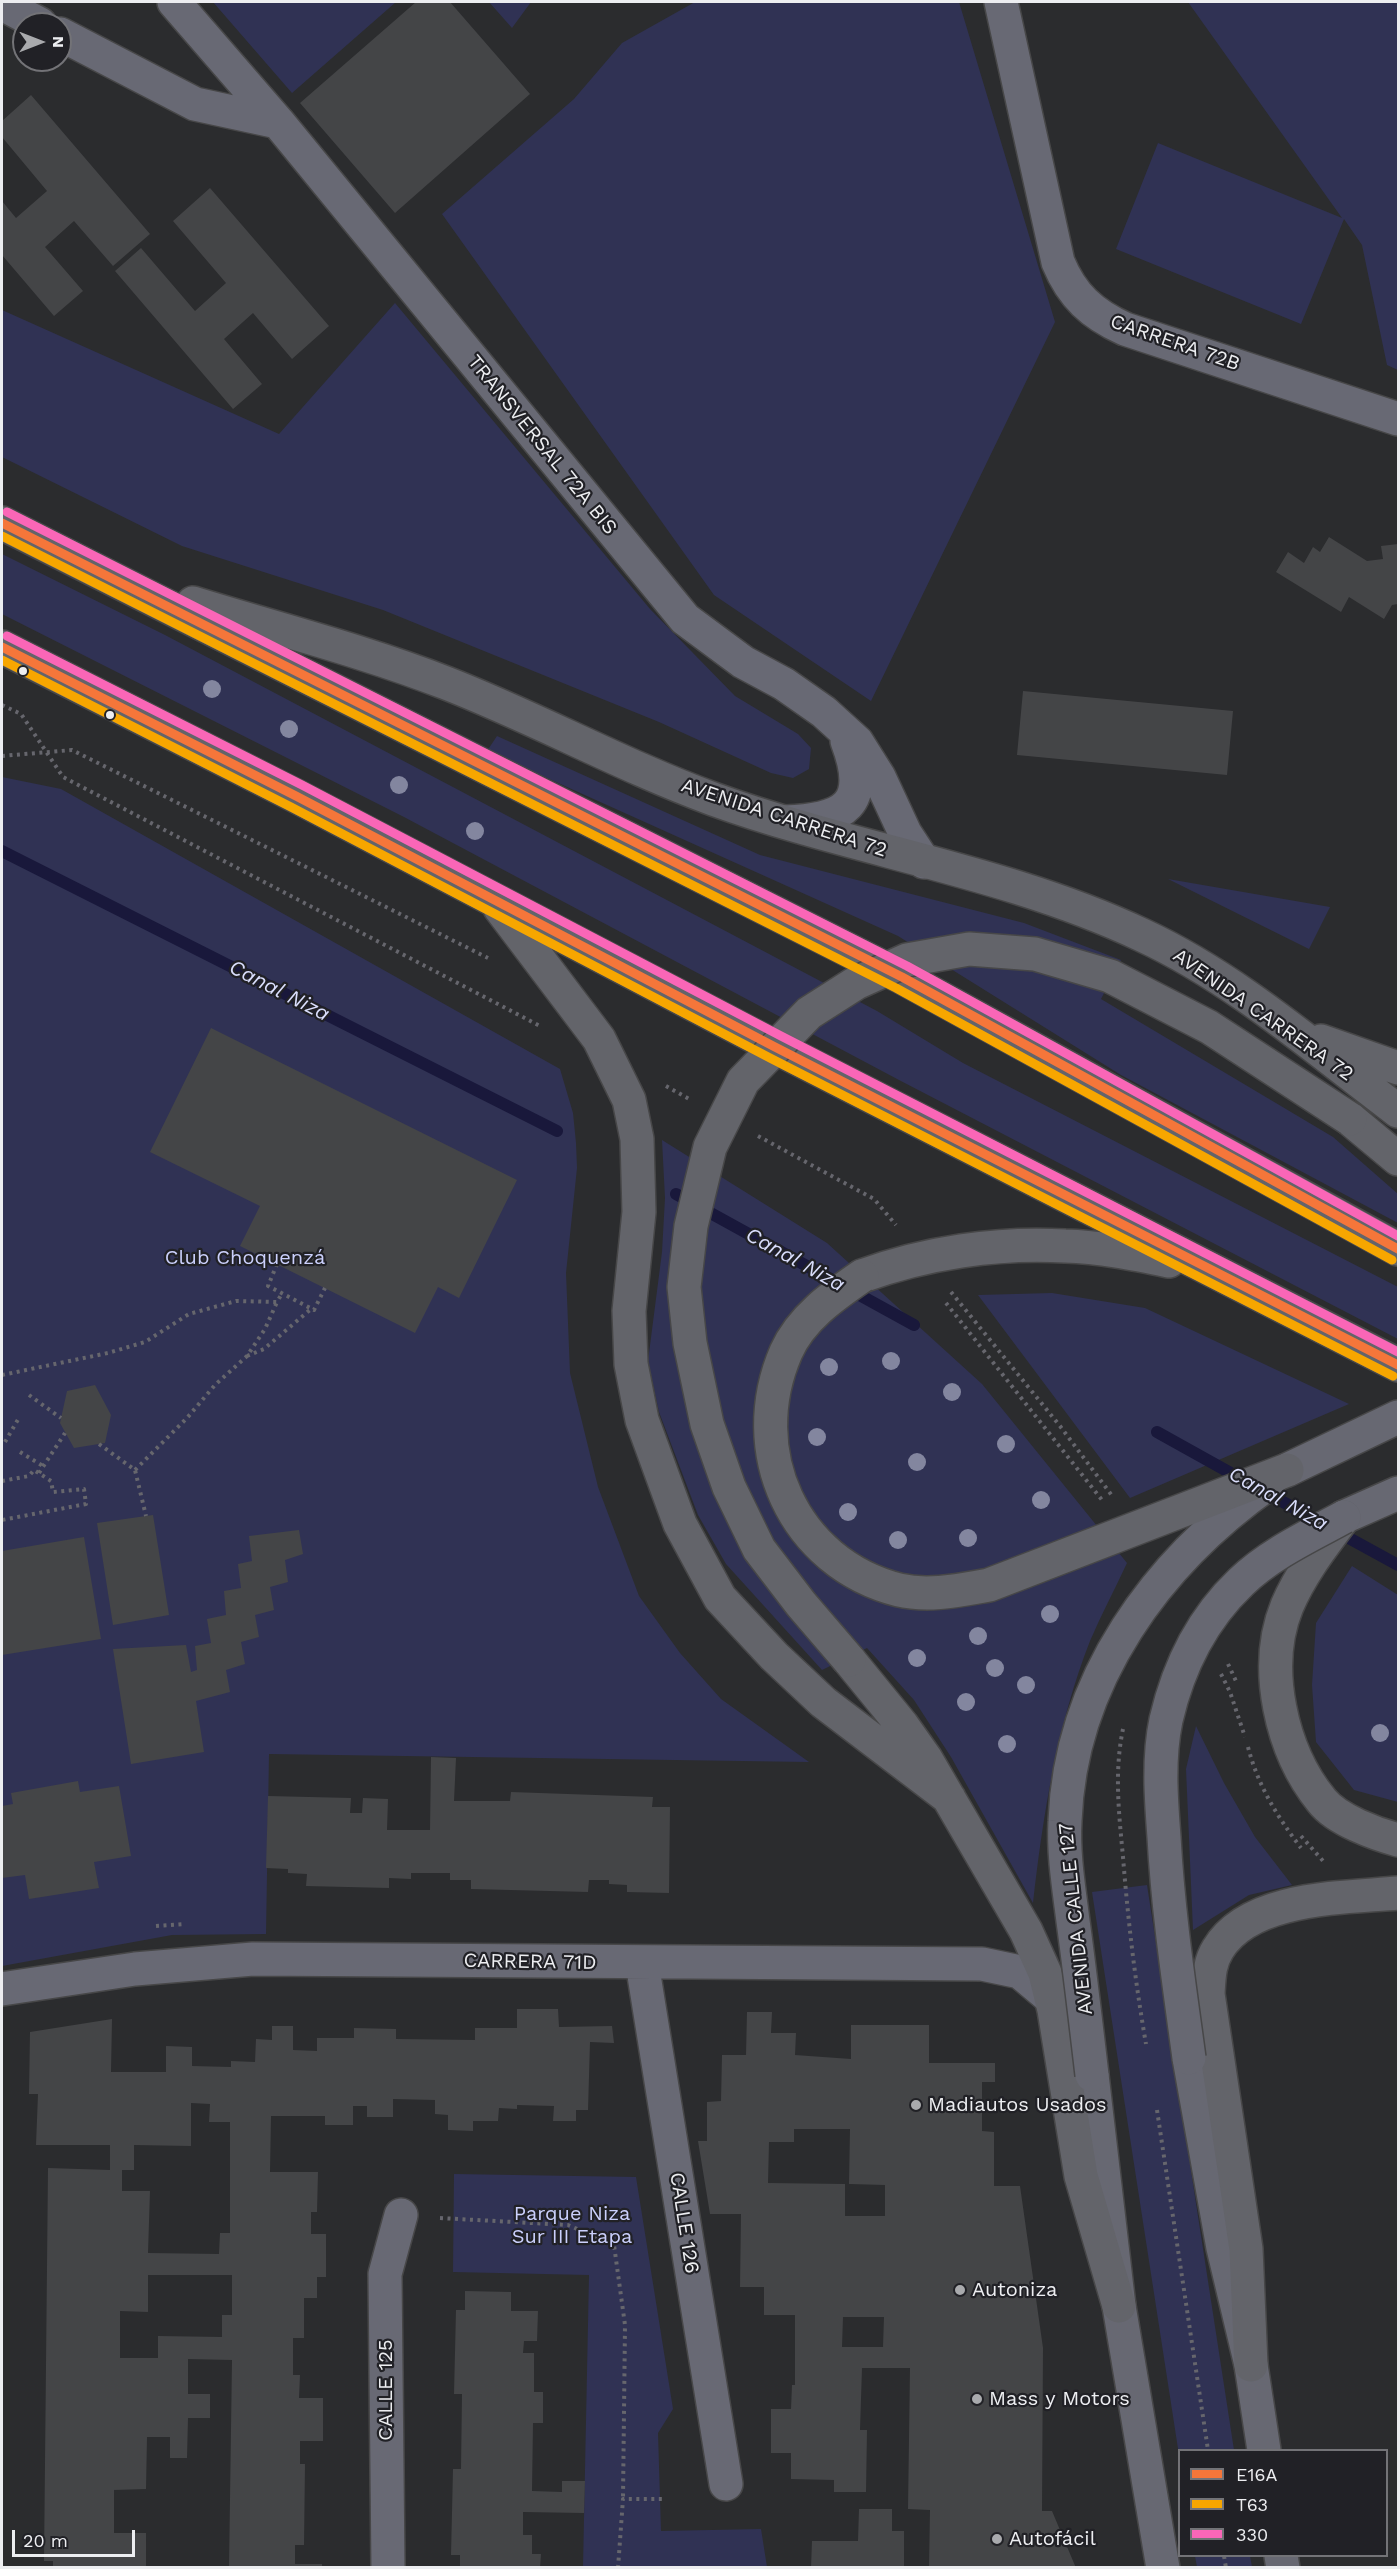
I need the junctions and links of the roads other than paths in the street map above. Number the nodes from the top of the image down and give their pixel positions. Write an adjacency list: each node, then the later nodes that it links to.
1 (174, 2): 6 (street, TRANSVERSAL 72A BIS)
2 (1002, 2): 7 (street, CARRERA 72B)
3 (2, 4): 4 (street)
4 (17, 12)
5 (72, 40): 6 (street)
6 (278, 122): 11 (street, TRANSVERSAL 72A BIS)
7 (1398, 418)
8 (2, 523): 9 (highway, AVENIDA CARRERA 72)
9 (104, 575): 12 (highway, AVENIDA CARRERA 72); 19 (highway, AVENIDA CARRERA 72)
10 (2, 647): 14 (highway)
11 (843, 728): 12 (street); 13 (street, TRANSVERSAL 72A BIS)
12 (783, 822): 13 (highway, AVENIDA CARRERA 72)
13 (924, 861): 15 (highway, AVENIDA CARRERA 72)
14 (494, 899): 20 (highway); 28 (highway)
15 (1288, 1028): 16 (highway); 17 (highway, AVENIDA CARRERA 72)
16 (1398, 1068)
17 (1398, 1111)
18 (1398, 1159): 28 (highway, bridge)
19 (1398, 1249)
20 (1206, 1268): 21 (highway); 25 (highway, bridge)
21 (1368, 1348): 22 (highway); 23 (highway)
22 (1398, 1365)
23 (1398, 1383)
24 (1398, 1417): 25 (main road, AVENIDA CALLE 127)
25 (1287, 1470): 35 (main road, AVENIDA CALLE 127, bridge)
26 (1398, 1493): 27 (main road)
27 (1344, 1517): 29 (highway); 36 (main road, bridge)
28 (949, 1798): 33 (highway)
29 (1398, 1840)
30 (1398, 1893): 36 (highway)
31 (642, 1963): 32 (street, CARRERA 71D); 33 (street, CARRERA 71D); 38 (street, CALLE 126)
32 (2, 1989)
33 (1051, 1998): 35 (highway)
34 (401, 2215): 39 (street, CALLE 125)
35 (1119, 2306): 40 (main road, AVENIDA CALLE 127)
36 (1251, 2365): 37 (main road)
37 (1264, 2449)
38 (726, 2484)
39 (388, 2568)
40 (1163, 2568)

